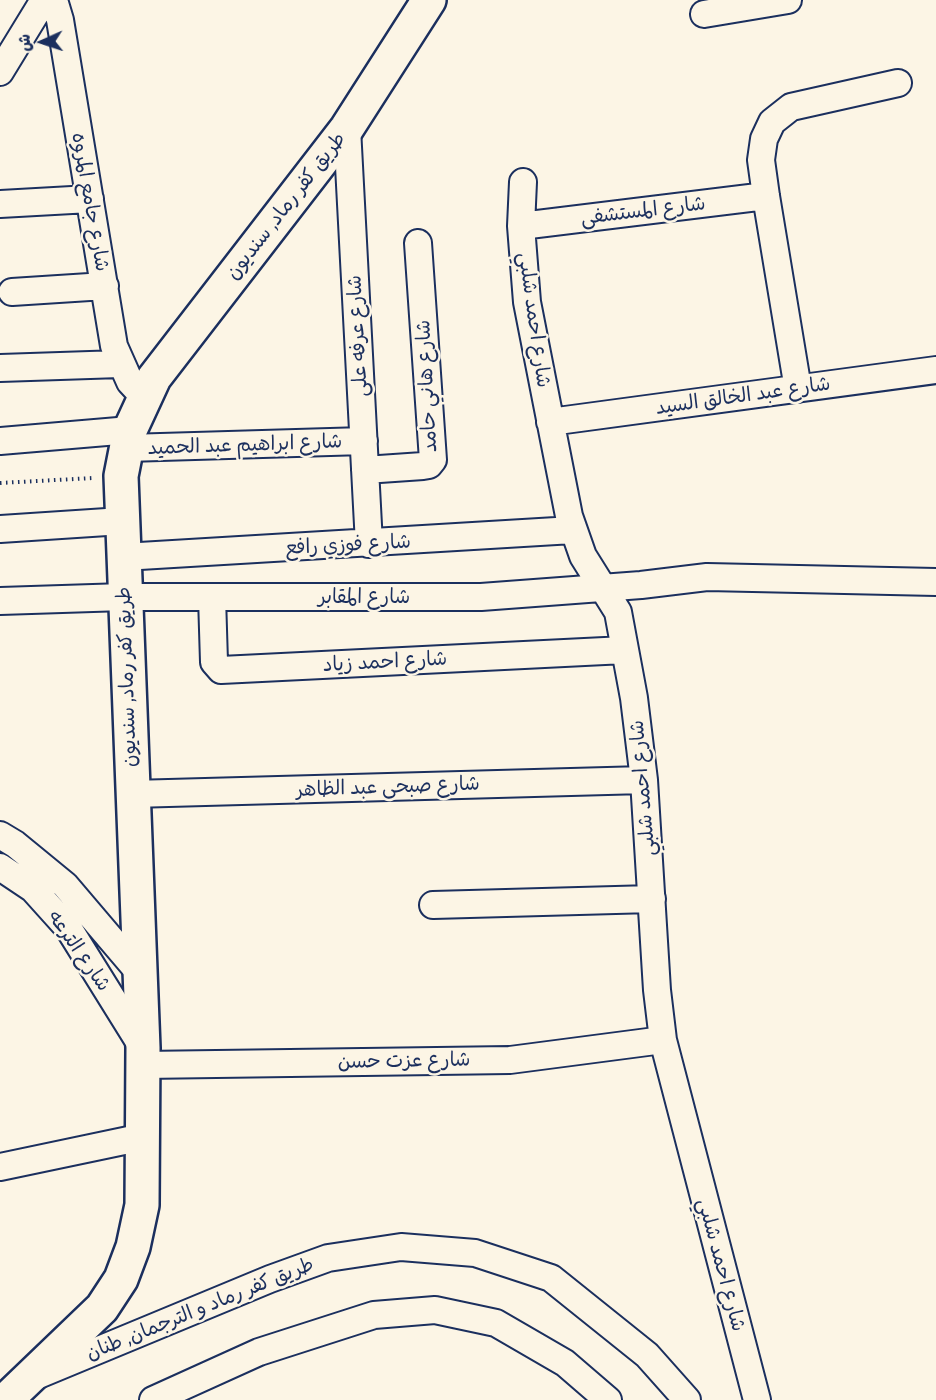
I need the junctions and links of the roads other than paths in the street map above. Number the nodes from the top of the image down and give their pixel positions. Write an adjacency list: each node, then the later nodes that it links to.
1 (44, 0): 6 (street)
2 (54, 0): 11 (street, شارع جامع المروه)
3 (429, 0): 8 (street, طريق كفر رماد, سنديون)
4 (788, 0): 5 (street)
5 (704, 14)
6 (4, 61)
7 (898, 83): 10 (street)
8 (347, 128): 21 (street, طريق كفر رماد, سنديون); 24 (street, شارع عرفه على)
9 (523, 182): 13 (street, شارع احمد شلبي)
10 (766, 196): 13 (street, شارع المستشفى); 20 (street)
11 (90, 199): 12 (street); 15 (street, شارع جامع المروه)
12 (0, 204)
13 (521, 226): 22 (street, شارع احمد شلبي)
14 (418, 243): 26 (street, شارع هاني حامد)
15 (105, 286): 16 (street); 17 (street, شارع جامع المروه)
16 (12, 292)
17 (120, 364): 18 (street); 21 (street, شارع جامع المروه)
18 (0, 368)
19 (936, 370): 20 (street, شارع عبد الخالق السيد)
20 (798, 389): 22 (street, شارع عبد الخالق السيد)
21 (144, 397): 25 (street, طريق كفر رماد, سنديون)
22 (550, 422): 29 (street, شارع احمد شلبي)
23 (0, 441): 25 (street, شارع ابراهيم عبد الحميد)
24 (364, 441): 25 (street, شارع ابراهيم عبد الحميد); 26 (street, شارع عرفه على)
25 (126, 451): 27 (street, طريق كفر رماد, سنديون)
26 (365, 470): 30 (street, شارع عرفه على)
27 (122, 521): 28 (street); 31 (street, طريق كفر رماد, سنديون)
28 (0, 529)
29 (573, 530): 30 (street, شارع فوزي رافع); 33 (street, شارع احمد شلبي)
30 (369, 544): 31 (street, شارع فوزي رافع)
31 (123, 557): 34 (street, طريق كفر رماد, سنديون)
32 (936, 582): 33 (street, شارع المقابر)
33 (604, 587): 35 (street, شارع المقابر); 37 (street, شارع احمد شلبي)
34 (124, 597): 35 (street, شارع المقابر); 36 (street, شارع المقابر); 39 (street, طريق كفر رماد, سنديون)
35 (212, 597): 37 (street, شارع احمد زياد)
36 (0, 601)
37 (625, 650): 38 (street, شارع احمد شلبي)
38 (644, 780): 39 (street, شارع صبحى عبد الظاهر); 42 (street, شارع احمد شلبي)
39 (132, 794): 44 (street, طريق كفر رماد, سنديون)
40 (0, 835): 44 (street)
41 (0, 867): 46 (street, شارع الترعه)
42 (652, 898): 43 (street); 45 (street, شارع احمد شلبي)
43 (433, 905)
44 (139, 972): 46 (street, طريق كفر رماد, سنديون)
45 (663, 1040): 46 (street, شارع عزت حسن); 53 (street, شارع احمد شلبي)
46 (143, 1056): 47 (street, طريق كفر رماد, سنديون)
47 (143, 1137): 48 (street); 49 (street, طريق كفر رماد, سنديون)
48 (0, 1167)
49 (16, 1391): 52 (street, طريق كفر رماد و الترجمان, طنان)
50 (153, 1400): 51 (street)
51 (608, 1400)
52 (687, 1400)
53 (757, 1400)

